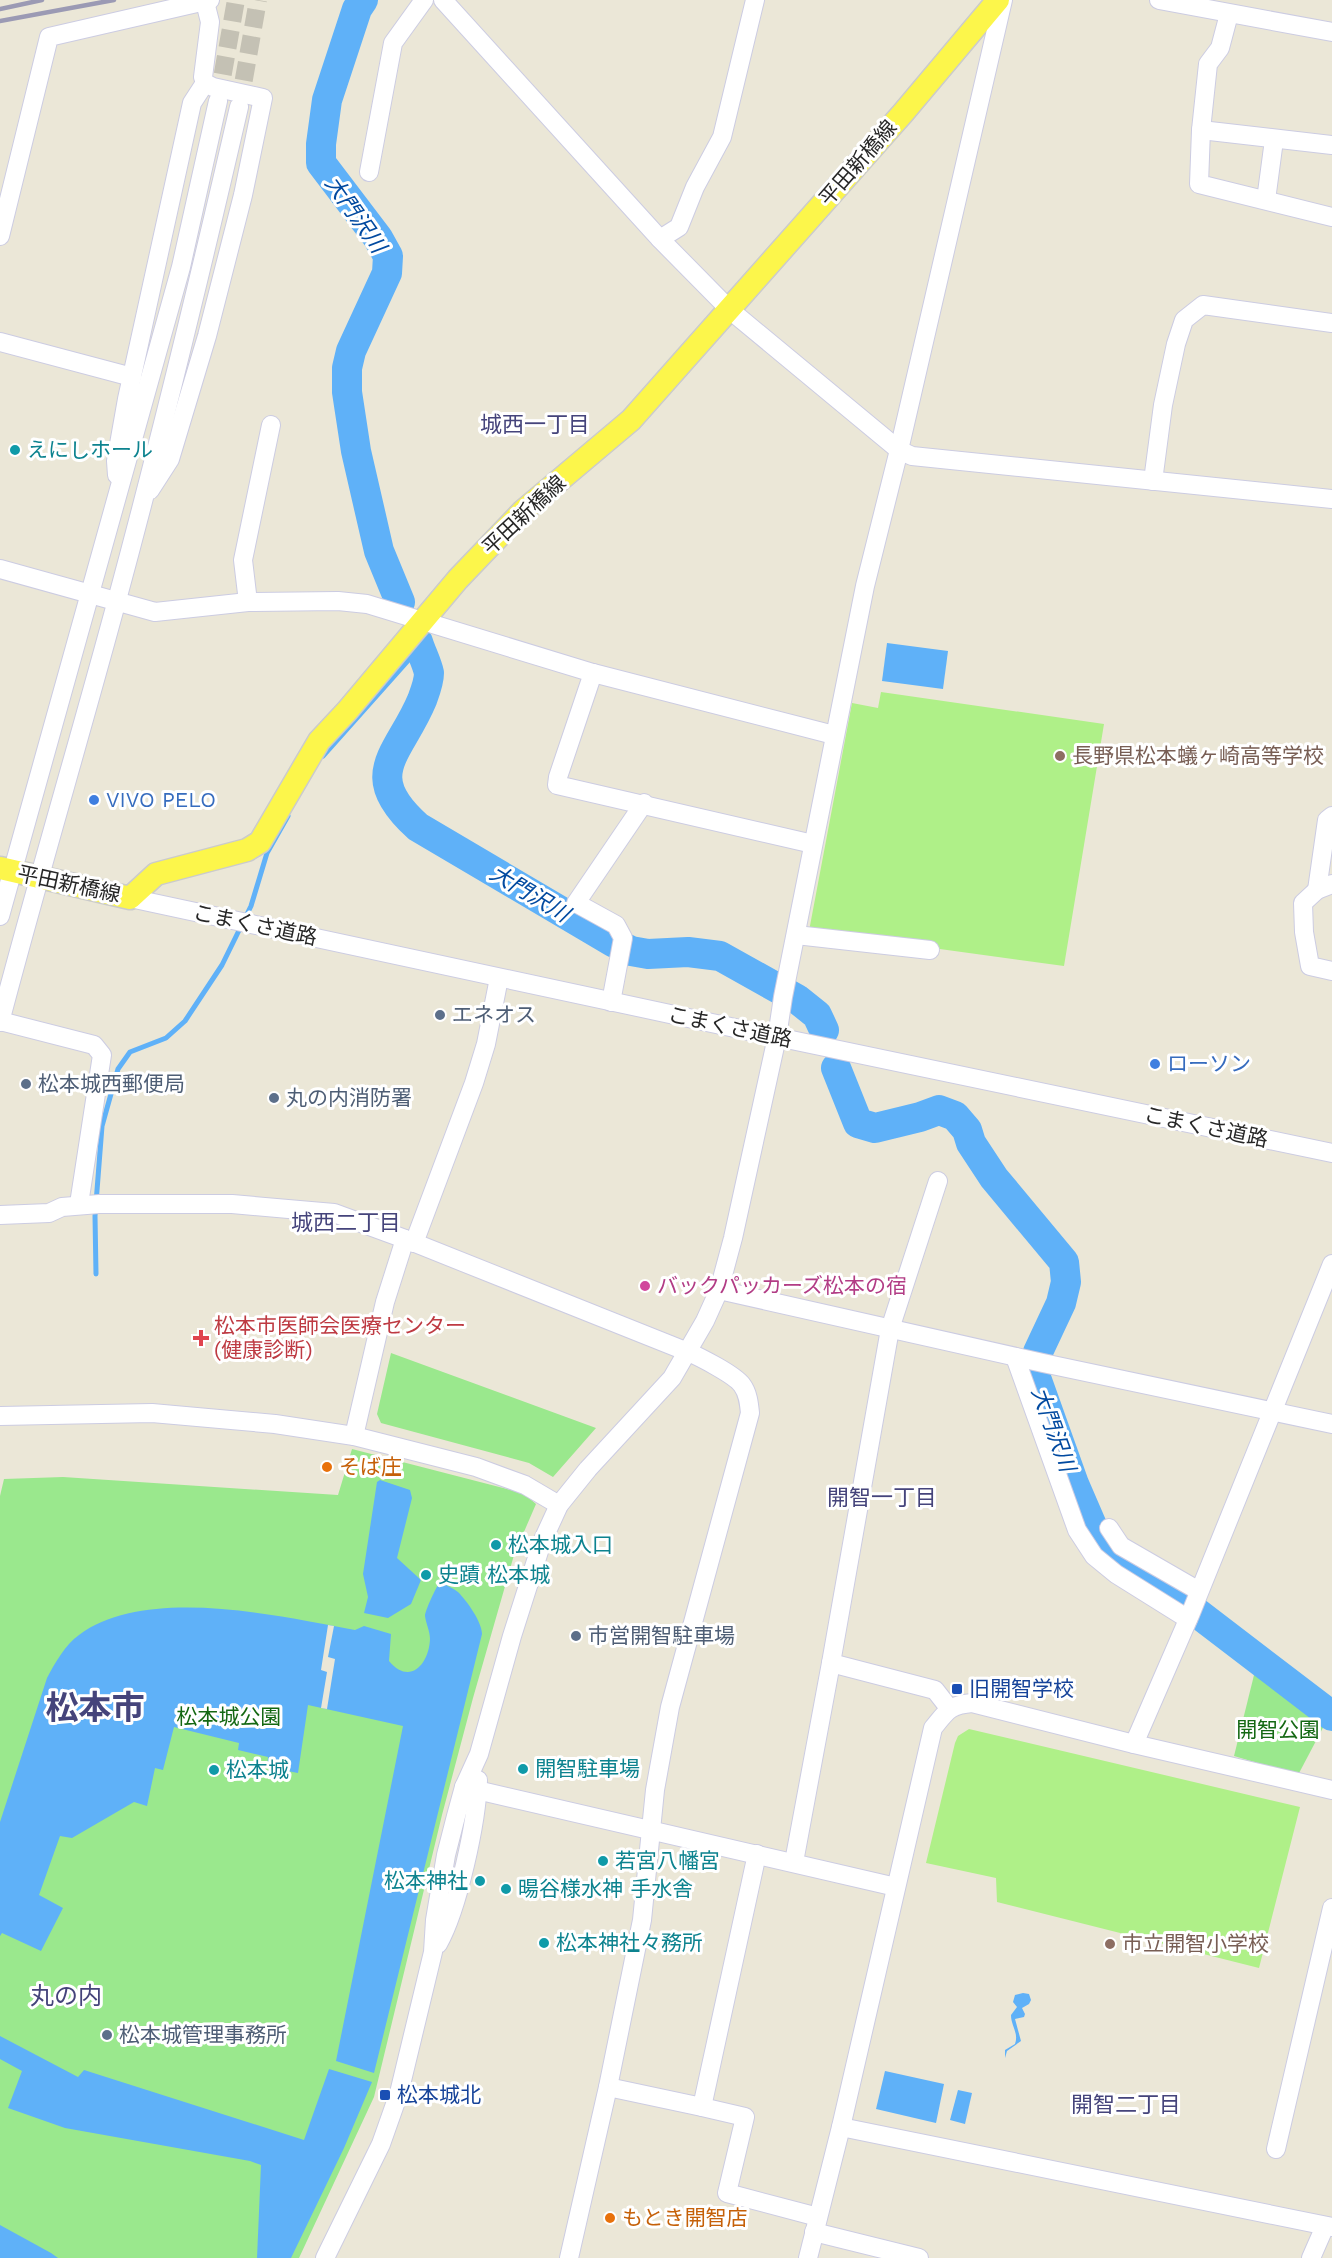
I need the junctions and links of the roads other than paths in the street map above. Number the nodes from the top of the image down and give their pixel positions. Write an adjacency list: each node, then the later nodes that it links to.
1 (424, 0): 17 (street)
2 (443, 0): 21 (street)
3 (754, 0): 21 (street)
4 (998, 0): 22 (main road, 平田新橋線)
5 (1003, 0): 27 (street)
6 (1159, 0): 8 (street)
7 (208, 1): 11 (street); 20 (street)
8 (1190, 2): 9 (street)
9 (1229, 14): 10 (street); 14 (street)
10 (1332, 32)
11 (205, 83): 25 (street); 31 (street)
12 (218, 101): 29 (street)
13 (239, 106): 31 (street)
14 (1201, 130): 15 (street); 18 (street)
15 (1274, 140): 16 (street); 18 (street)
16 (1332, 145)
17 (369, 172)
18 (1266, 200): 19 (street)
19 (1332, 217)
20 (0, 236)
21 (660, 239): 22 (street)
22 (730, 310): 27 (street); 36 (main road, 平田新橋線)
23 (1332, 323): 28 (street)
24 (0, 342): 25 (street)
25 (132, 376): 29 (street)
26 (272, 425): 35 (street)
27 (899, 450): 28 (street); 38 (street)
28 (1153, 481): 30 (street)
29 (118, 496): 33 (street)
30 (1332, 499)
31 (141, 504): 34 (street)
32 (0, 569): 33 (street)
33 (90, 594): 34 (street); 42 (street)
34 (116, 602): 35 (street); 43 (street)
35 (248, 602): 36 (street)
36 (421, 621): 37 (street); 45 (main road, 平田新橋線)
37 (593, 673): 38 (street); 39 (street)
38 (834, 735): 41 (street)
39 (644, 803): 41 (street); 51 (street)
40 (1332, 816): 44 (street)
41 (813, 844): 47 (street)
42 (6, 870): 43 (main road, 平田新橋線); 46 (street)
43 (38, 878): 45 (main road, 平田新橋線); 52 (street)
44 (1324, 887): 49 (street)
45 (130, 898): 50 (street, こまくさ道路)
46 (0, 916)
47 (796, 935): 48 (street); 53 (street)
48 (930, 950)
49 (1332, 971)
50 (499, 978): 51 (street, こまくさ道路); 58 (street)
51 (611, 1002): 53 (street, こまくさ道路)
52 (0, 1022): 56 (street)
53 (777, 1037): 54 (street, こまくさ道路); 60 (street)
54 (1332, 1153)
55 (938, 1181): 61 (street)
56 (90, 1204): 57 (street); 58 (street)
57 (0, 1215)
58 (410, 1241): 62 (street); 67 (street)
59 (1332, 1264): 64 (street)
60 (719, 1290): 61 (street); 62 (street)
61 (890, 1329): 63 (street); 72 (street)
62 (688, 1352): 68 (street); 77 (street)
63 (1029, 1359): 64 (street); 71 (street)
64 (1272, 1411): 66 (street); 70 (street)
65 (0, 1416): 67 (street)
66 (1332, 1424)
67 (354, 1436): 68 (street)
68 (559, 1506): 75 (street)
69 (1109, 1528): 70 (street)
70 (1198, 1594): 71 (street)
71 (1189, 1617): 74 (street)
72 (831, 1664): 73 (street); 79 (street)
73 (949, 1708): 74 (street); 80 (street)
74 (1134, 1744): 76 (street)
75 (471, 1789): 77 (street); 88 (street)
76 (1330, 1789)
77 (651, 1831): 78 (street); 82 (street)
78 (757, 1854): 79 (street); 83 (street)
79 (794, 1863): 80 (street)
80 (896, 1887): 84 (street)
81 (1332, 1908): 85 (street)
82 (608, 2087): 83 (street); 89 (street)
83 (702, 2107): 86 (street)
84 (842, 2127): 86 (street); 87 (street)
85 (1276, 2149)
86 (816, 2225): 90 (street); 91 (street)
87 (1329, 2226): 92 (street)
88 (325, 2258)
89 (569, 2258)
90 (808, 2258)
91 (920, 2258)
92 (1311, 2258)

